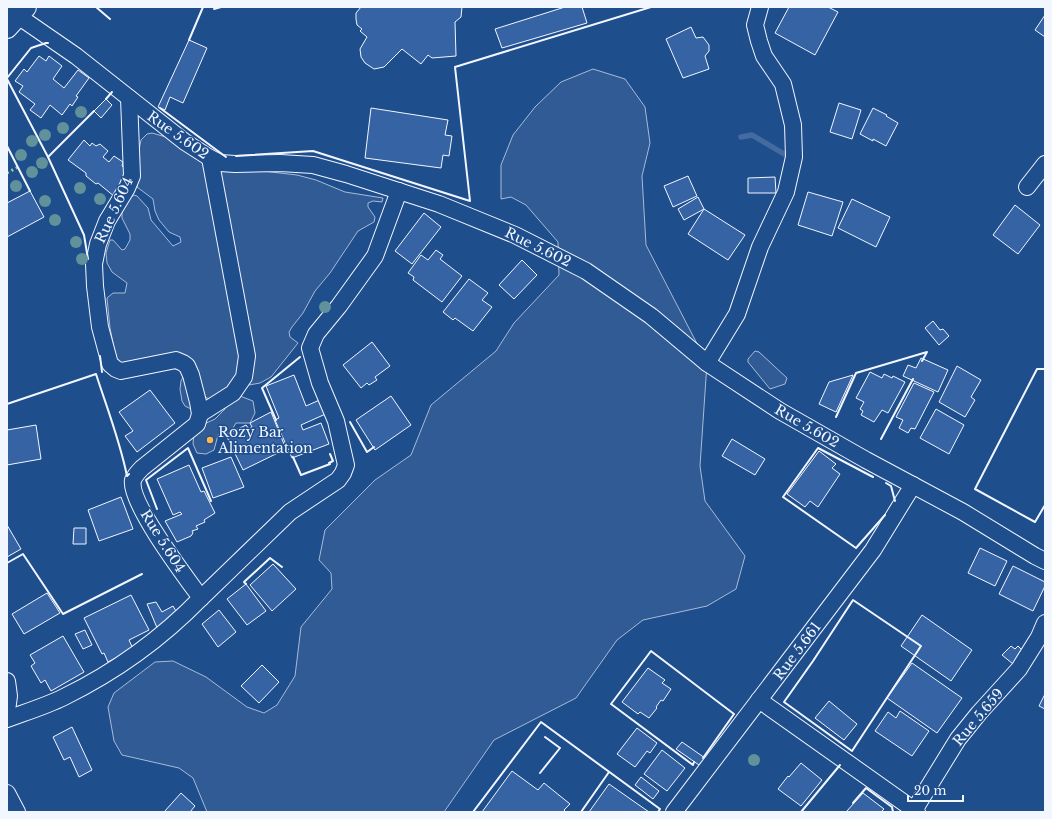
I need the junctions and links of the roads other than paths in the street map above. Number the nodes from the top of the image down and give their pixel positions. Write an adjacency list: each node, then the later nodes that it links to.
1 (760, 7): 8 (street)
2 (15, 15): 3 (street, Rue 5.602)
3 (129, 98): 4 (street, Rue 5.602); 9 (street, Rue 5.604)
4 (210, 158): 7 (street, Rue 5.602); 9 (street)
5 (1045, 164): 6 (street)
6 (1026, 187)
7 (399, 191): 8 (street, Rue 5.602); 12 (street)
8 (707, 363): 10 (street, Rue 5.602)
9 (200, 414): 12 (street, Rue 5.604)
10 (913, 485): 11 (street, Rue 5.602); 15 (street, Rue 5.661)
11 (1045, 561)
12 (201, 598): 17 (street)
13 (1045, 623): 19 (street, Rue 5.659)
14 (7, 681): 16 (street)
15 (759, 700): 19 (street); 21 (street, Rue 5.661)
16 (7, 711)
17 (7, 719)
18 (7, 793): 20 (street)
19 (914, 811)
20 (17, 812)
21 (674, 812)

